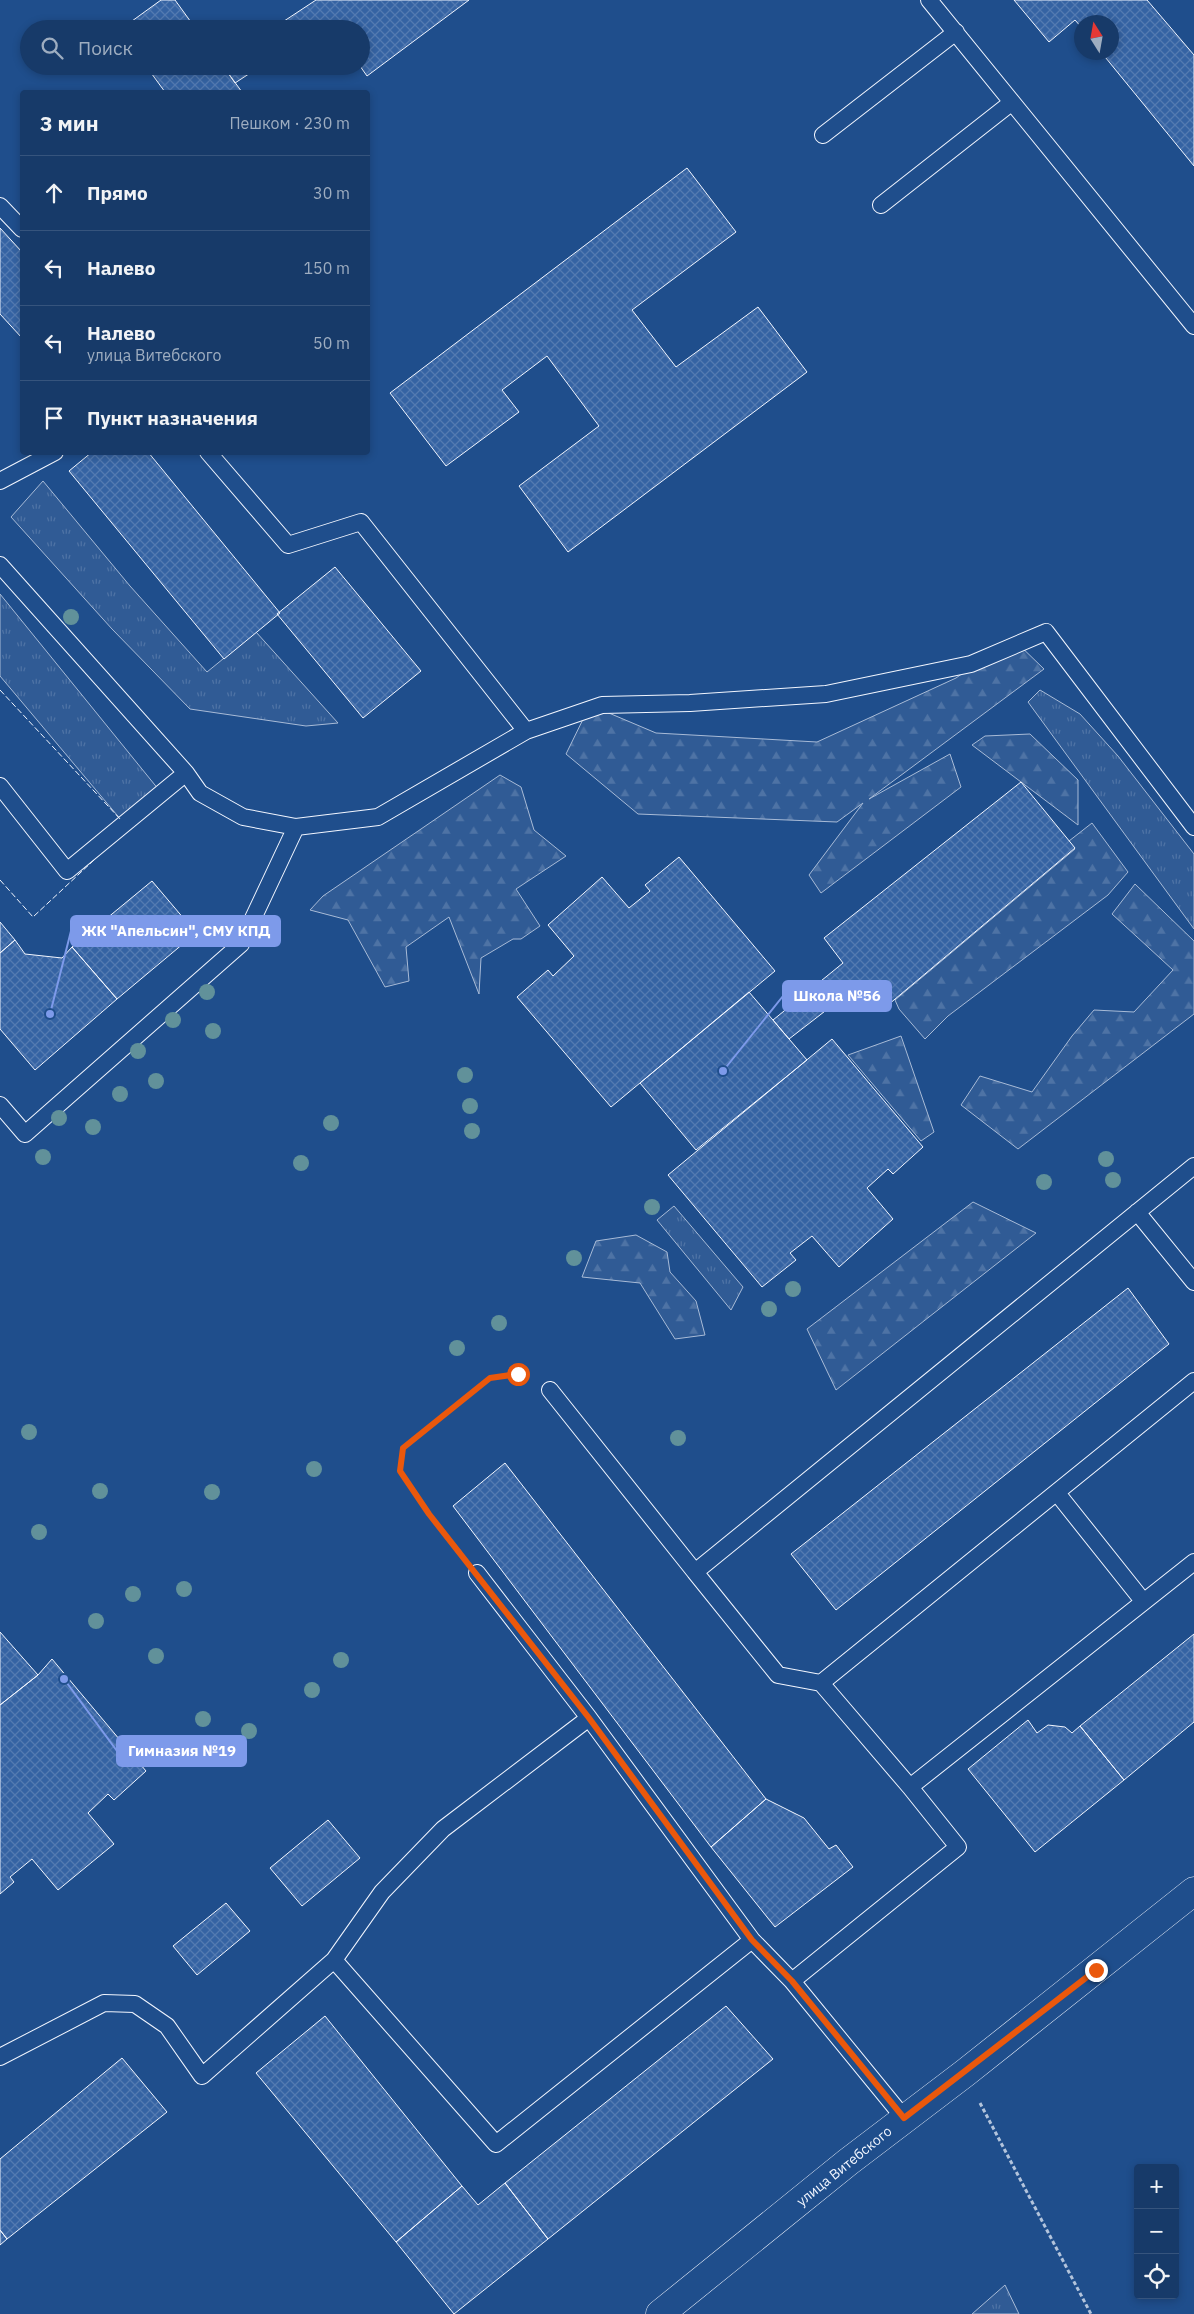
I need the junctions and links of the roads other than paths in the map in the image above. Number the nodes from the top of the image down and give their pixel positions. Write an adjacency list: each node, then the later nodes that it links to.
1 (929, 0): 2 (lane)
2 (956, 32): 3 (lane); 4 (lane)
3 (1011, 103): 5 (lane); 8 (lane)
4 (823, 135)
5 (881, 205)
6 (0, 206): 7 (lane)
7 (20, 226)
8 (1194, 326)
9 (49, 455): 11 (lane)
10 (211, 455): 13 (lane)
11 (0, 481)
12 (0, 565): 14 (lane)
13 (526, 731): 16 (lane); 17 (lane)
14 (186, 773): 15 (lane); 17 (lane)
15 (0, 786)
16 (1194, 827)
17 (296, 828): 18 (lane)
18 (0, 1105)
19 (1194, 1166): 20 (lane)
20 (1137, 1212): 21 (lane); 26 (lane)
21 (1194, 1282)
22 (1194, 1381): 24 (lane)
23 (550, 1390): 26 (lane)
24 (1057, 1493): 28 (lane); 29 (lane)
25 (1194, 1562): 28 (lane)
26 (695, 1572): 29 (lane)
27 (477, 1573): 30 (lane)
28 (1143, 1601): 31 (lane)
29 (822, 1683): 31 (lane)
30 (589, 1718): 33 (lane); 34 (lane)
31 (910, 1787): 35 (lane)
32 (1194, 1891): 37 (street, улица Витебского)
33 (752, 1940): 34 (lane); 35 (lane)
34 (334, 1960): 36 (lane)
35 (792, 1981): 37 (lane)
36 (0, 2057)
37 (904, 2118): 38 (street, улица Витебского)
38 (660, 2314)

